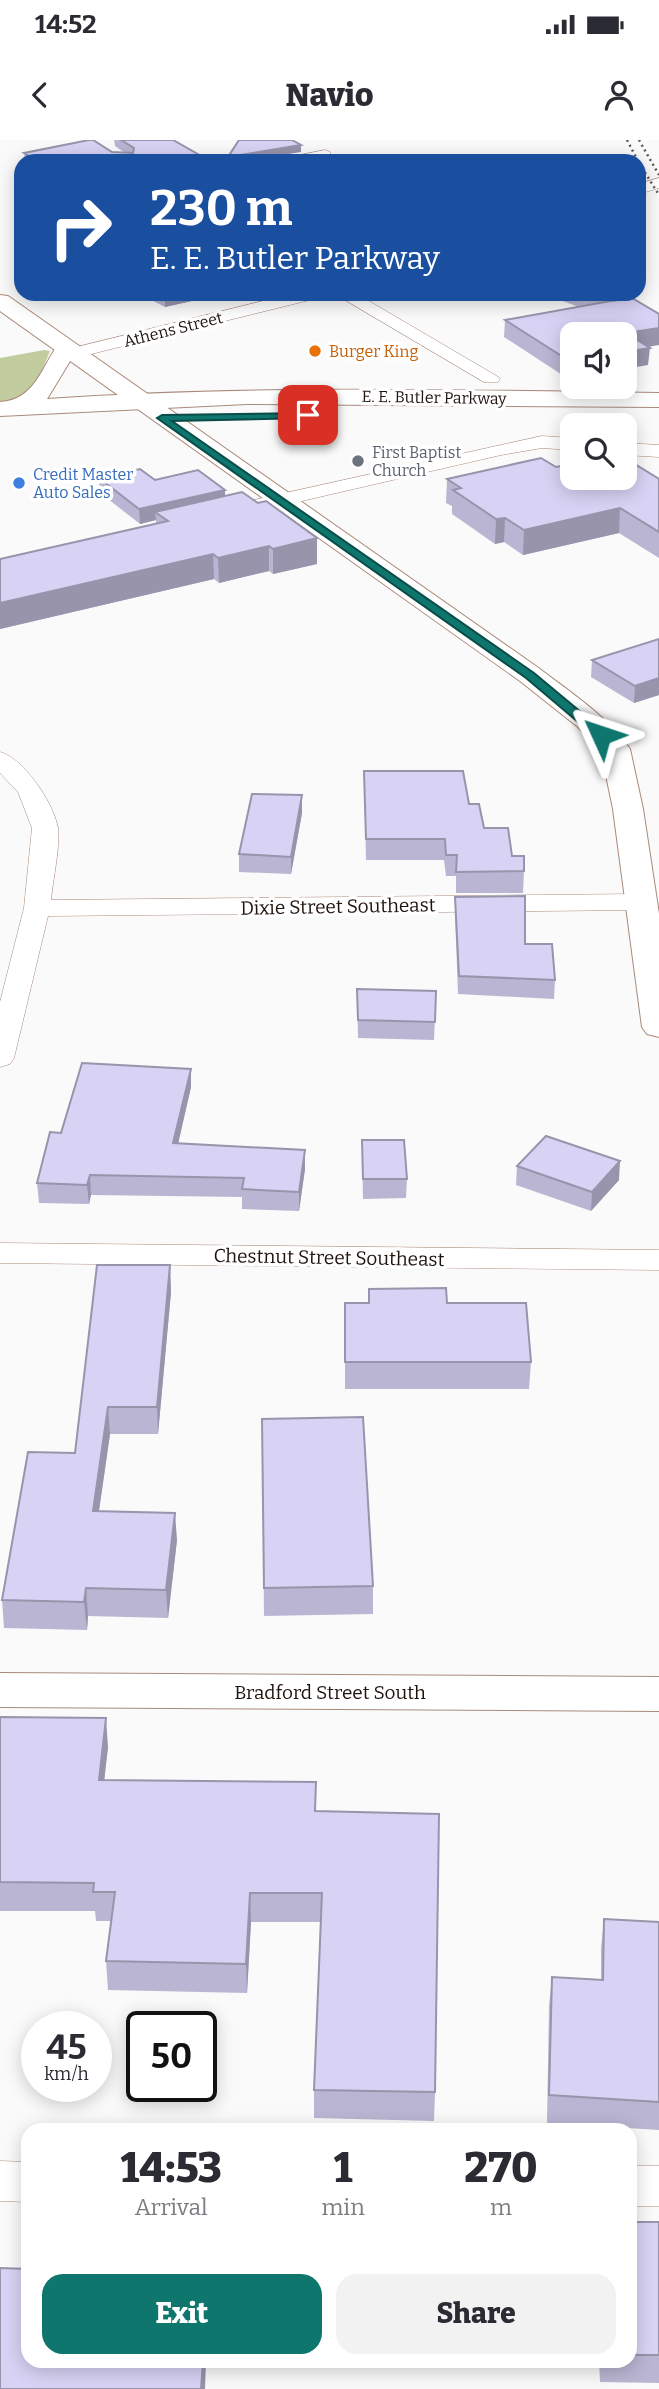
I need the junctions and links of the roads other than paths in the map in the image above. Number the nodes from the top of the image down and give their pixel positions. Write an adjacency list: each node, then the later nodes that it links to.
1 (0, 301): 4 (main road)
2 (282, 301): 4 (street, Athens Street)
3 (356, 301): 5 (street)
4 (71, 350): 6 (main road); 8 (main road)
5 (491, 377)
6 (134, 400): 7 (main road, E. E. Butler Parkway); 8 (main road, E. E. Butler Parkway); 10 (main road)
7 (659, 400)
8 (11, 408)
9 (659, 416): 10 (main road, E. E. Butler Parkway)
10 (162, 418): 11 (main road, E. E. Butler Parkway); 15 (main road)
11 (0, 425)
12 (560, 443): 15 (street)
13 (637, 450): 14 (street)
14 (659, 451)
15 (281, 500): 16 (street); 18 (main road)
16 (232, 511)
17 (0, 759): 19 (street)
18 (639, 902): 19 (street, Dixie Street Southeast); 20 (main road)
19 (37, 908): 21 (street)
20 (659, 1027)
21 (0, 1058)
22 (0, 1253): 23 (street, Chestnut Street Southeast)
23 (659, 1260)
24 (0, 1690): 25 (main road, Bradford Street South)
25 (659, 1694)
26 (0, 2181): 27 (street)
27 (21, 2182)
28 (637, 2186): 29 (street)
29 (659, 2186)

